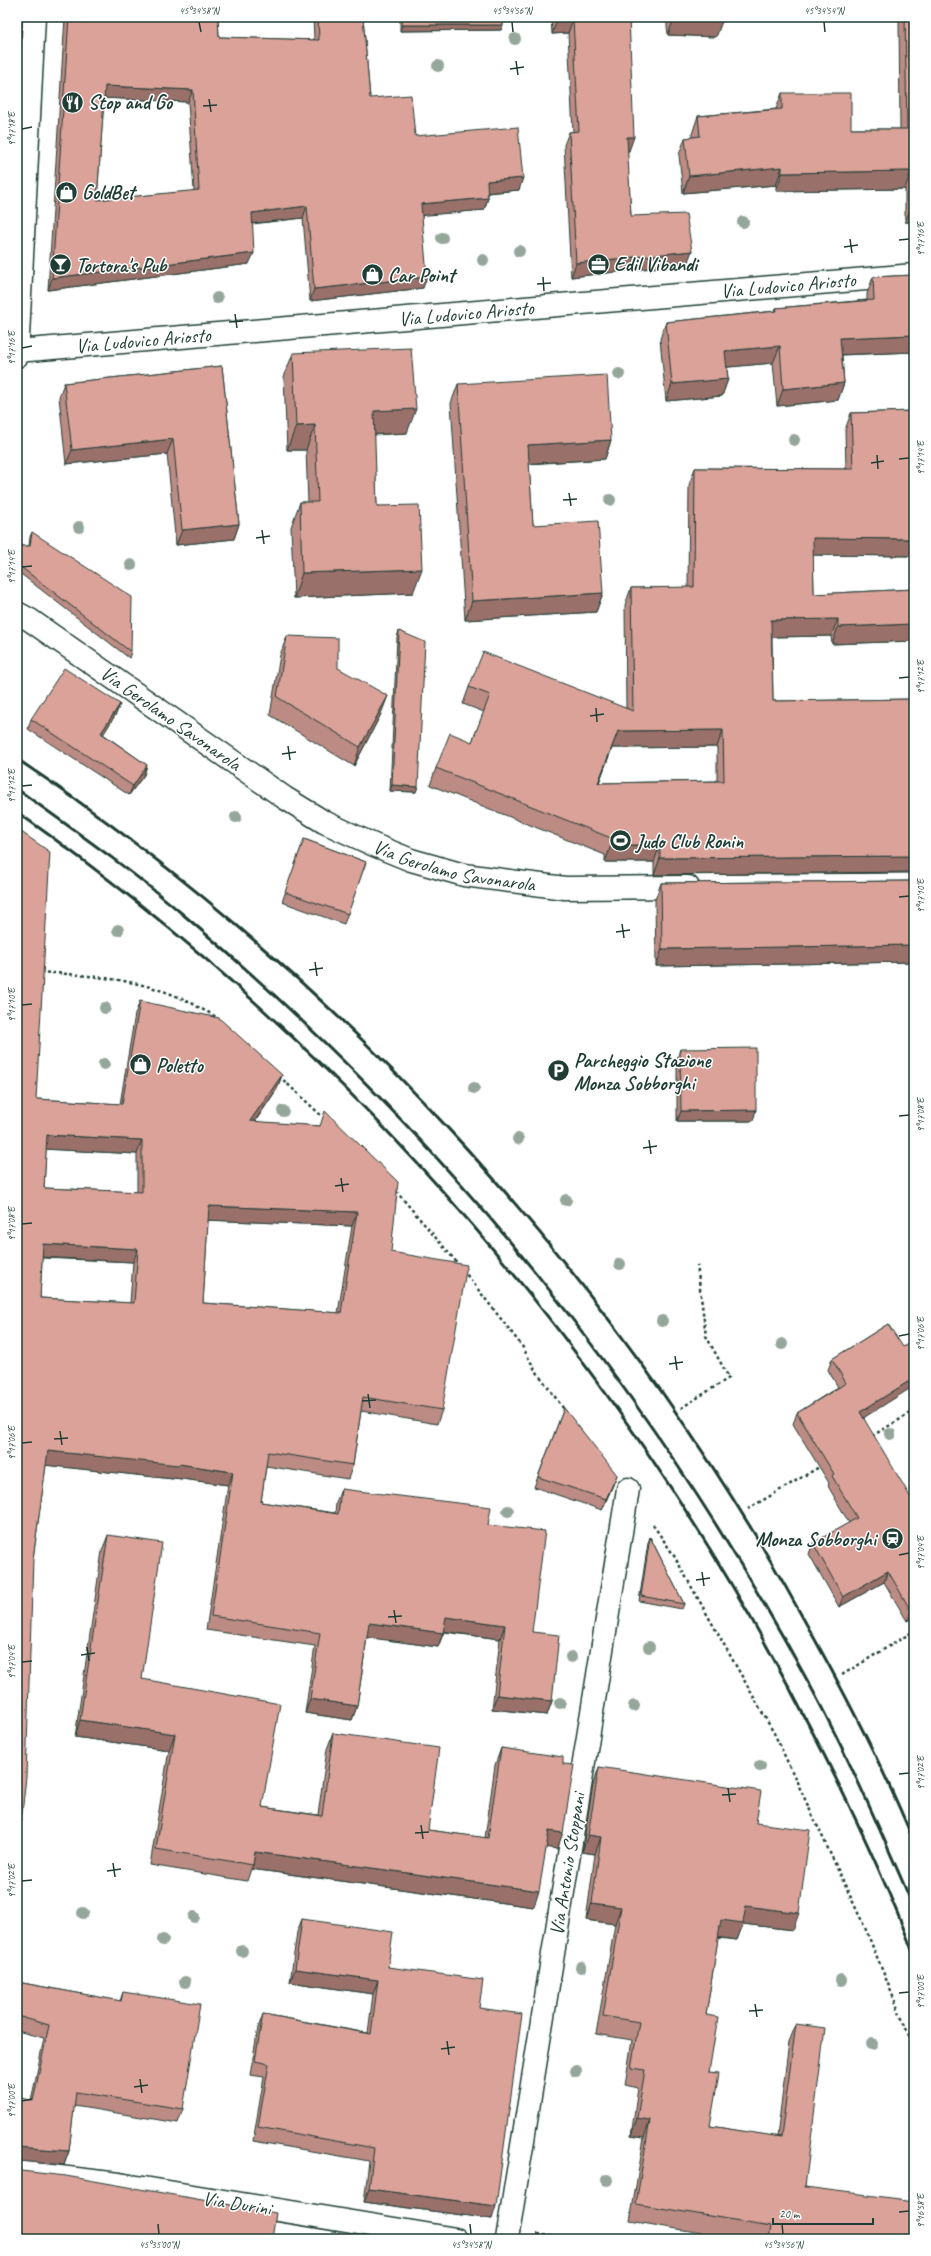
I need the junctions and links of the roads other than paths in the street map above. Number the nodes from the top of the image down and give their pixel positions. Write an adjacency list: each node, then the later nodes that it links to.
1 (34, 17): 3 (street)
2 (914, 274): 3 (street, Via Ludovico Ariosto)
3 (17, 350): 4 (street)
4 (17, 356)
5 (17, 613): 6 (street, Via Gerolamo Savonarola)
6 (708, 887)
7 (628, 1489): 10 (street, Via Antonio Stoppani)
8 (17, 2172): 9 (street, Via Durini)
9 (456, 2239)
10 (507, 2239)

